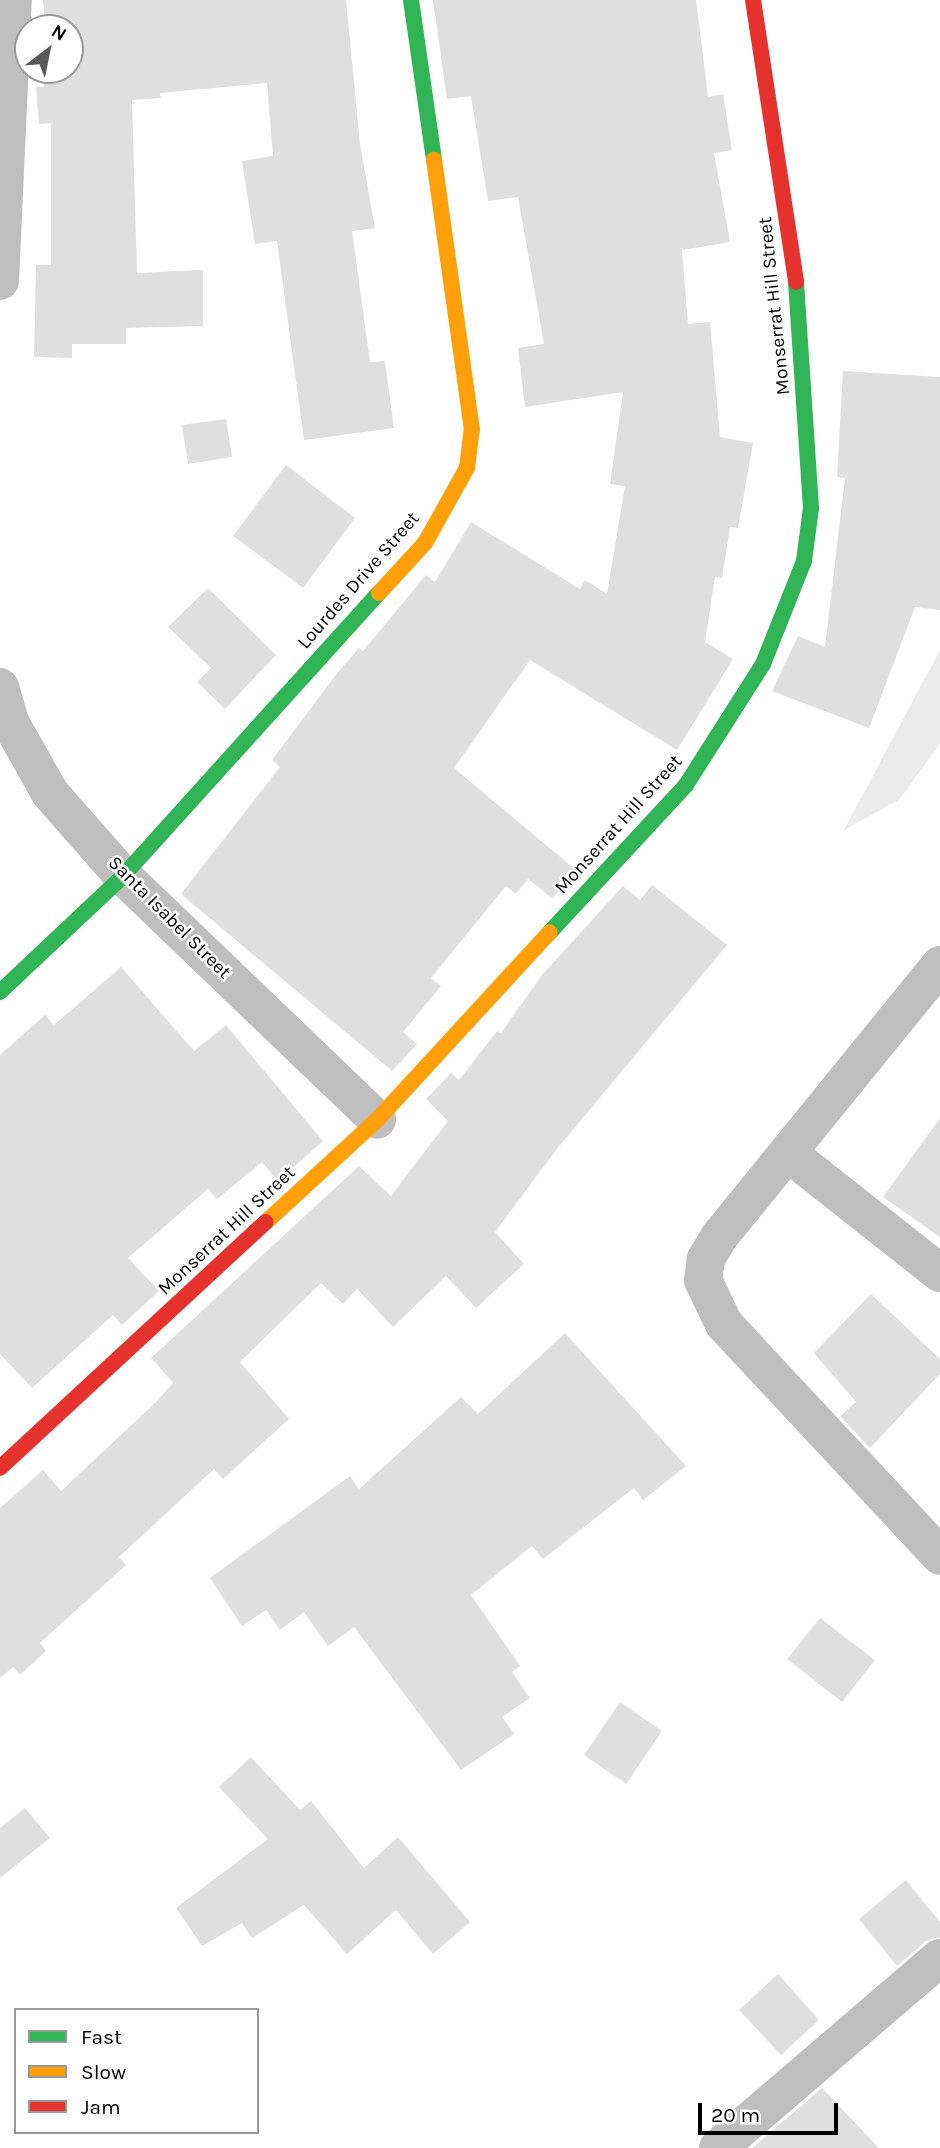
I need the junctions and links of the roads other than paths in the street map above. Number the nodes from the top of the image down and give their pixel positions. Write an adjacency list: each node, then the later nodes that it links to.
1 (13, 0): 4 (street)
2 (411, 0): 6 (street, Lourdes Drive Street)
3 (753, 0): 9 (street, Monserrat Hill Street)
4 (0, 281)
5 (0, 687): 6 (street, Santa Isabel Street)
6 (123, 876): 8 (street, Lourdes Drive Street); 9 (street, Santa Isabel Street)
7 (938, 973): 10 (street)
8 (0, 992)
9 (377, 1121): 12 (street, Monserrat Hill Street)
10 (788, 1153): 11 (street); 13 (street)
11 (940, 1273)
12 (0, 1468)
13 (940, 1556)
14 (940, 1958): 15 (street)
15 (718, 2148)

